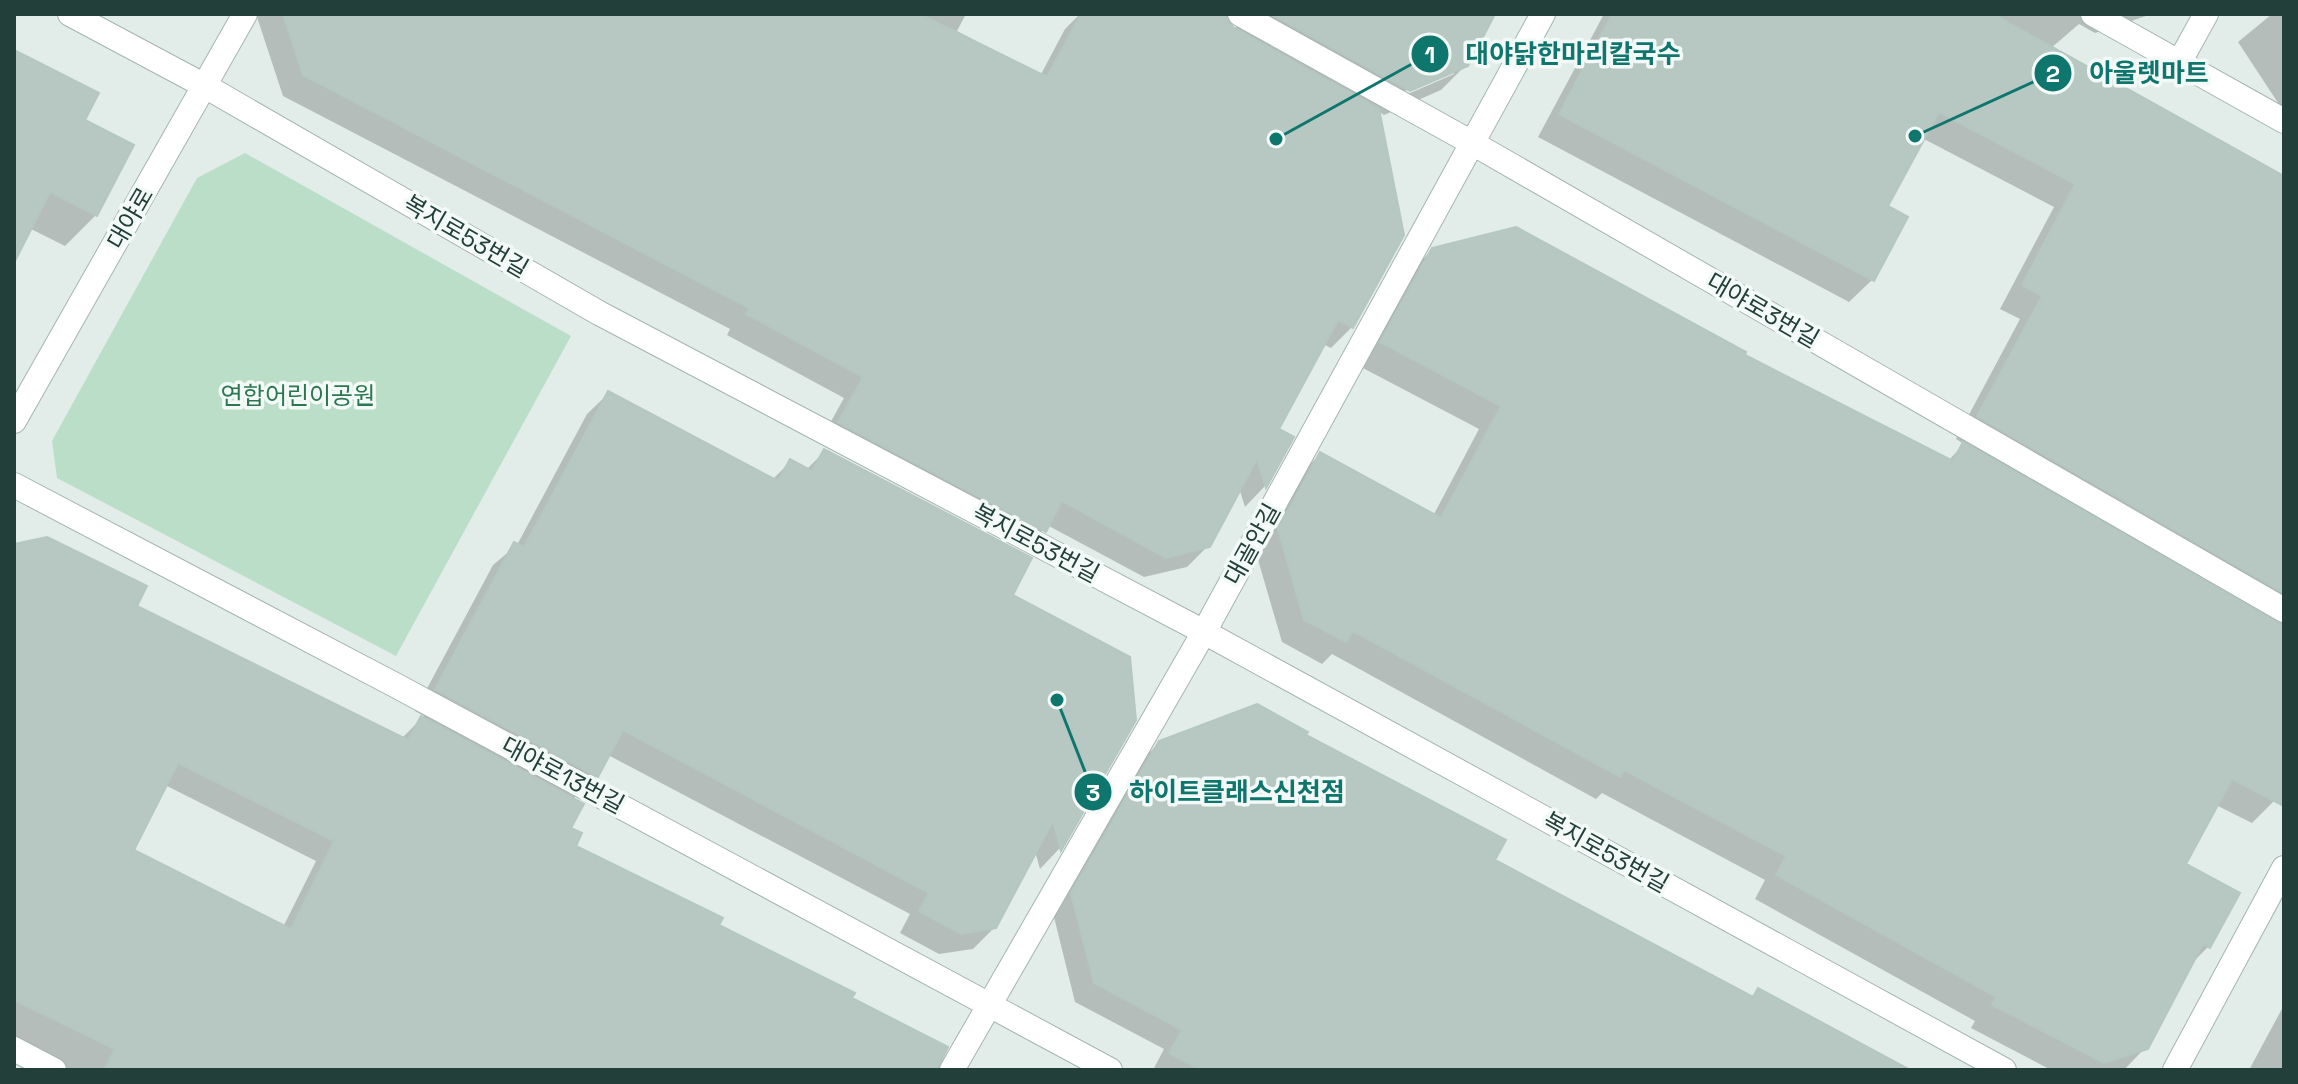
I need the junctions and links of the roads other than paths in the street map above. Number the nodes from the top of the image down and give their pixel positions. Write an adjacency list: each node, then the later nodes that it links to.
1 (70, 14): 8 (street, 복지로53번길)
2 (245, 14): 8 (street, 대야로)
3 (1240, 14): 10 (street, 대야로3번길)
4 (1543, 14): 10 (street, 대골안길)
5 (2093, 14): 7 (street)
6 (2206, 14): 7 (street)
7 (2179, 63): 9 (street)
8 (205, 86): 11 (street, 대야로); 14 (street, 복지로53번길)
9 (2284, 121)
10 (1474, 144): 13 (street, 대야로3번길); 14 (street, 대골안길)
11 (14, 421)
12 (14, 485): 16 (street, 대야로13번길)
13 (2284, 610)
14 (1204, 632): 16 (street, 대골안길); 21 (street, 복지로53번길)
15 (2284, 868): 22 (street)
16 (990, 1003): 19 (street, 대골안길); 20 (street, 대야로13번길)
17 (14, 1049): 18 (street)
18 (54, 1070)
19 (952, 1070)
20 (1110, 1070)
21 (2004, 1070)
22 (2175, 1070)

